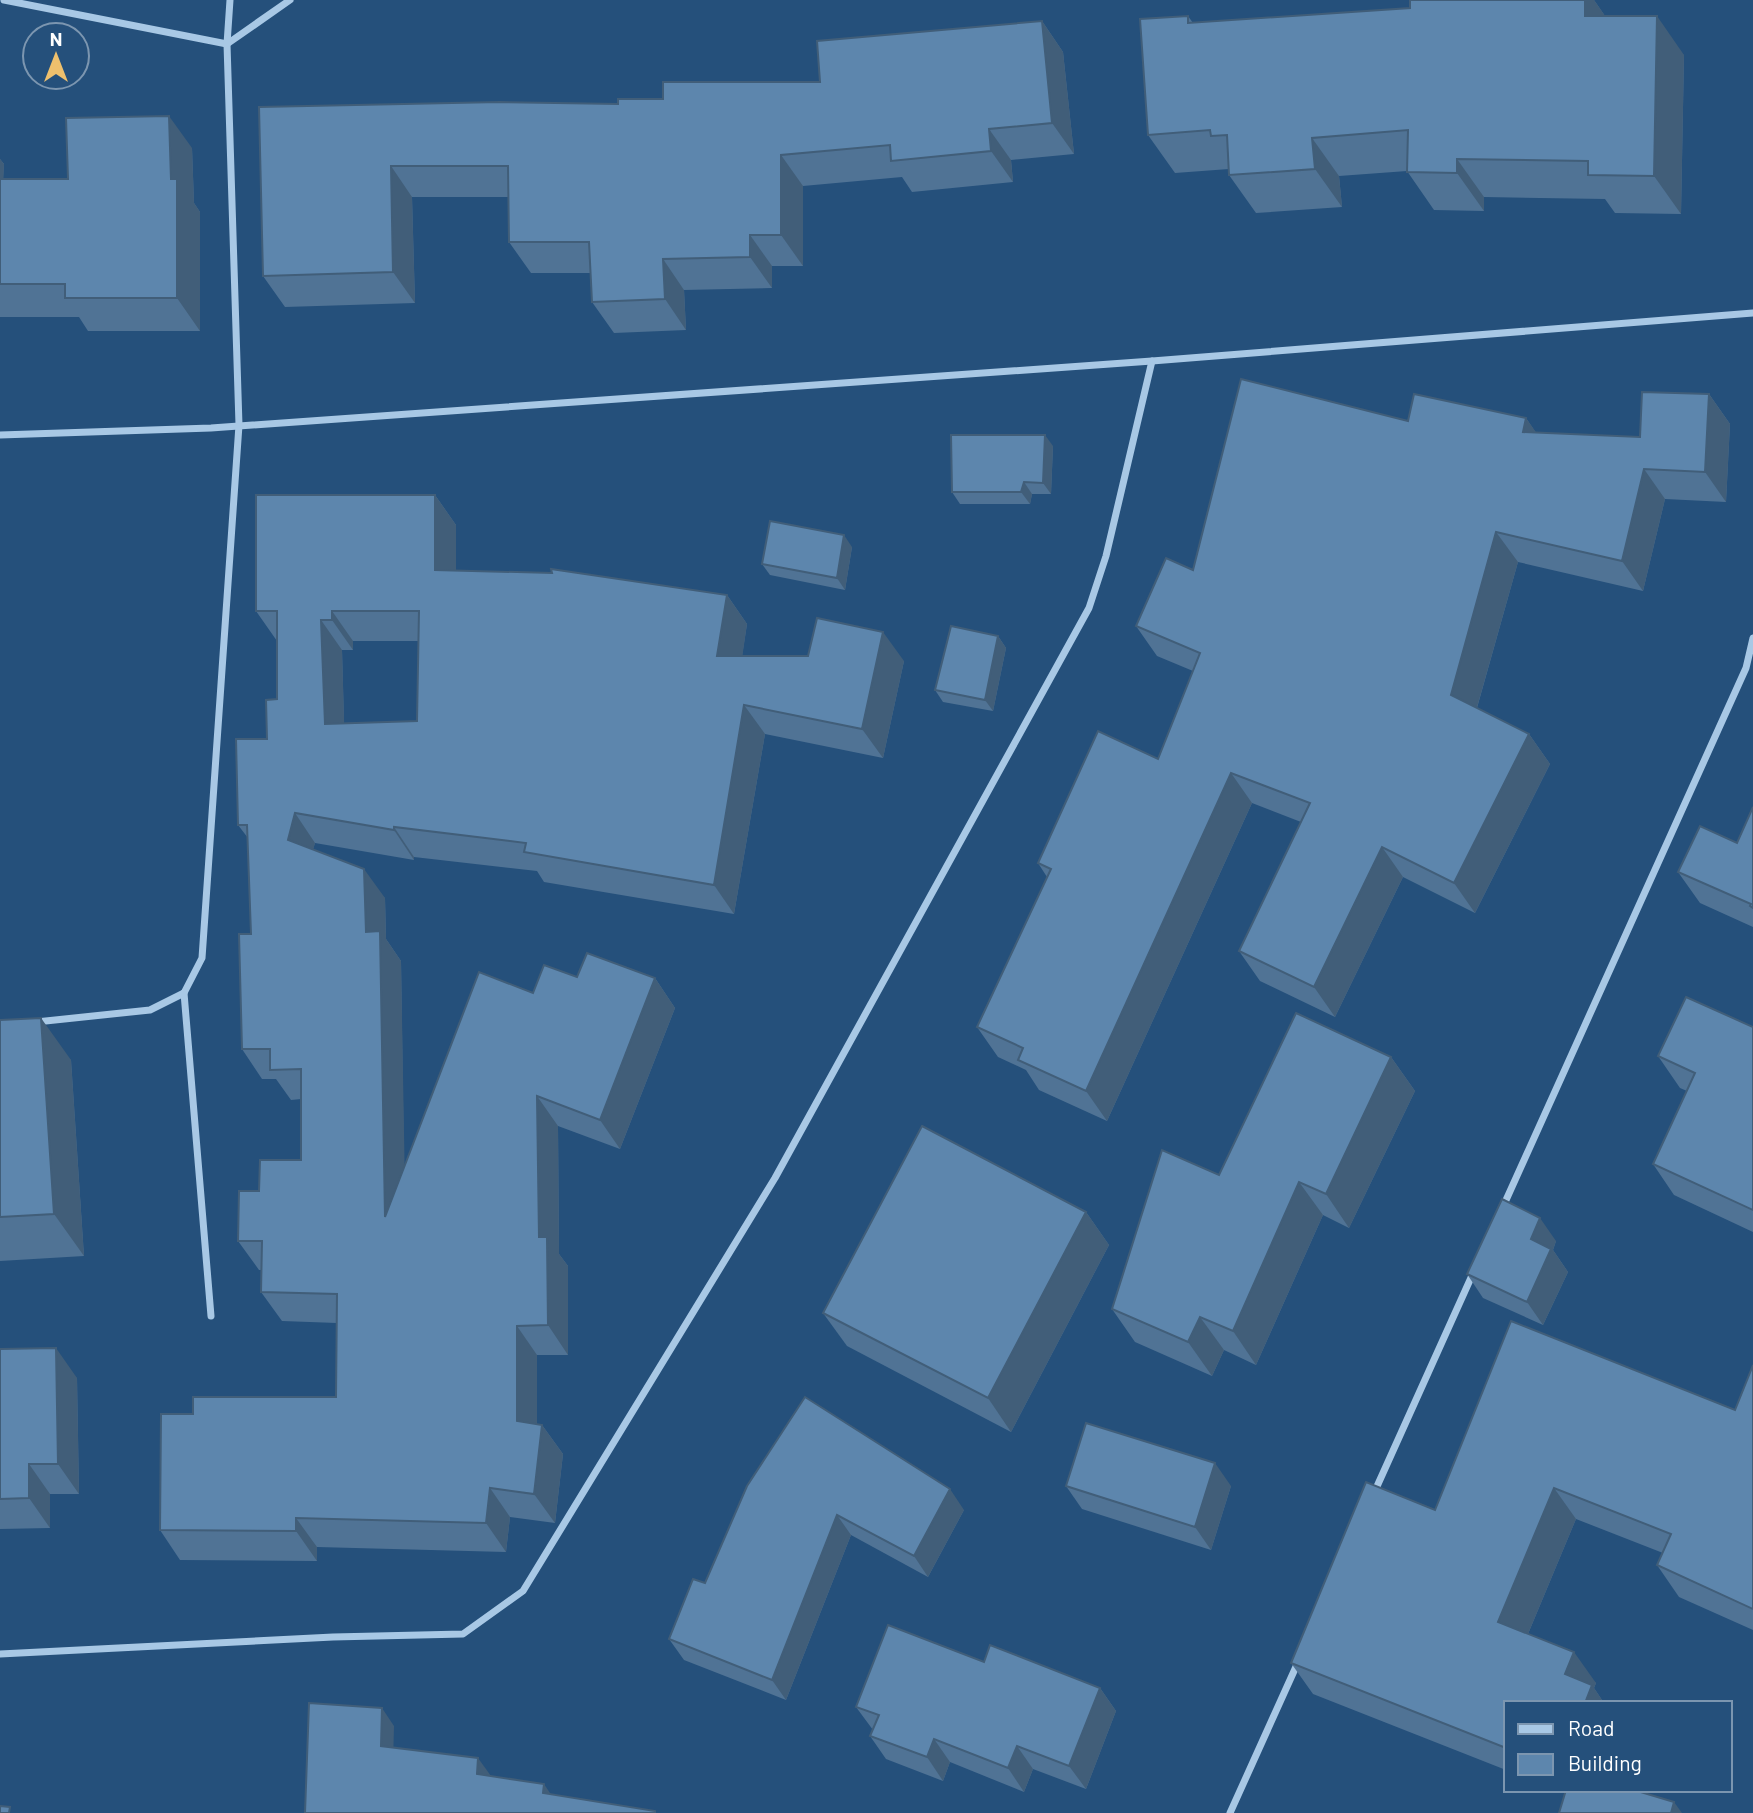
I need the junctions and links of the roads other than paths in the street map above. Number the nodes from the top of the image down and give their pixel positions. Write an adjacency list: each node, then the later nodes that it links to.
1 (4, 0): 4 (street)
2 (230, 0): 4 (street)
3 (290, 0): 4 (street)
4 (228, 44): 7 (street)
5 (1753, 313): 6 (street)
6 (1152, 361): 7 (street); 17 (street)
7 (239, 425): 8 (street); 10 (street)
8 (0, 435)
9 (1753, 638): 12 (street)
10 (184, 993): 11 (street); 14 (street)
11 (27, 1023)
12 (1500, 1215)
13 (1477, 1266): 15 (street)
14 (211, 1316)
15 (1368, 1508)
16 (1305, 1648): 18 (street)
17 (0, 1654)
18 (1230, 1813)

